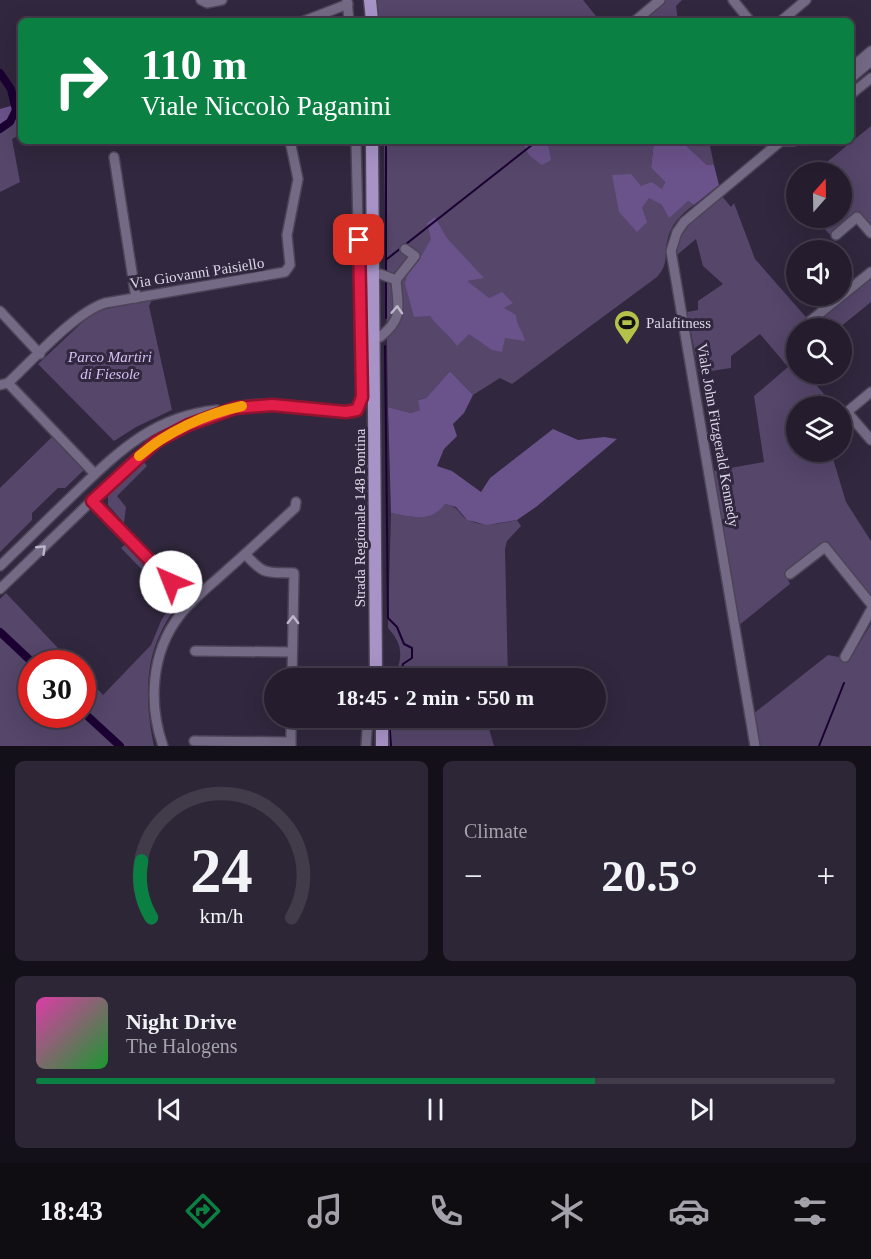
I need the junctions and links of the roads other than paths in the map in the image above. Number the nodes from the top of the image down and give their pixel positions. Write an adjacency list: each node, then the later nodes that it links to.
1 (201, 0): 2 (street)
2 (222, 0)
3 (660, 0): 9 (street)
4 (733, 0): 10 (street)
5 (806, 0): 11 (street)
6 (347, 2): 7 (street); 8 (street)
7 (311, 18)
8 (349, 18)
9 (638, 18)
10 (748, 18)
11 (785, 18)
12 (871, 51): 14 (street)
13 (871, 61): 15 (street)
14 (854, 66)
15 (854, 76)
16 (871, 78): 17 (street)
17 (854, 92)
18 (291, 144): 29 (street, Via Giovanni Paisiello)
19 (356, 144): 30 (street)
20 (372, 144): 33 (main road, Strada Regionale 148 Pontina)
21 (379, 144): 28 (main road, Strada Regionale 148 Pontina)
22 (778, 144): 68 (street, Viale John Fitzgerald Kennedy)
23 (114, 157): 29 (street)
24 (871, 233): 25 (street)
25 (836, 235)
26 (405, 249): 28 (street)
27 (871, 272): 32 (street)
28 (389, 277): 33 (main road, Strada Regionale 148 Pontina); 33 (street, Strada Regionale 148 Pontina, one-way to 28)
29 (136, 298): 34 (street, Via Giovanni Paisiello)
30 (361, 303): 33 (street); 37 (street)
31 (0, 311): 34 (street)
32 (814, 318)
33 (378, 332): 57 (main road, Strada Regionale 148 Pontina)
34 (40, 354): 35 (street, Via Giovanni Paisiello)
35 (4, 384): 41 (street)
36 (871, 392): 38 (street)
37 (232, 409): 39 (street); 40 (street)
38 (871, 440)
39 (123, 448): 40 (street); 41 (street)
40 (134, 461): 42 (street)
41 (95, 474): 44 (street)
42 (92, 501): 47 (street, one-way to 42); 50 (street)
43 (296, 502): 45 (street)
44 (12, 554): 46 (street); 47 (street)
45 (245, 554): 50 (street); 54 (street, one-way to 45)
46 (0, 566)
47 (24, 566): 49 (street)
48 (790, 574): 51 (street)
49 (0, 589)
50 (191, 603): 64 (street)
51 (871, 604)
52 (871, 610): 55 (street)
53 (195, 651): 54 (street)
54 (292, 652): 56 (street)
55 (845, 657)
56 (292, 668)
57 (377, 668)
58 (291, 728): 63 (street)
59 (367, 728): 65 (street)
60 (376, 728): 66 (main road)
61 (382, 728): 67 (main road)
62 (194, 741): 63 (street)
63 (290, 744)
64 (163, 746)
65 (366, 746)
66 (377, 746)
67 (382, 746)
68 (755, 746)

